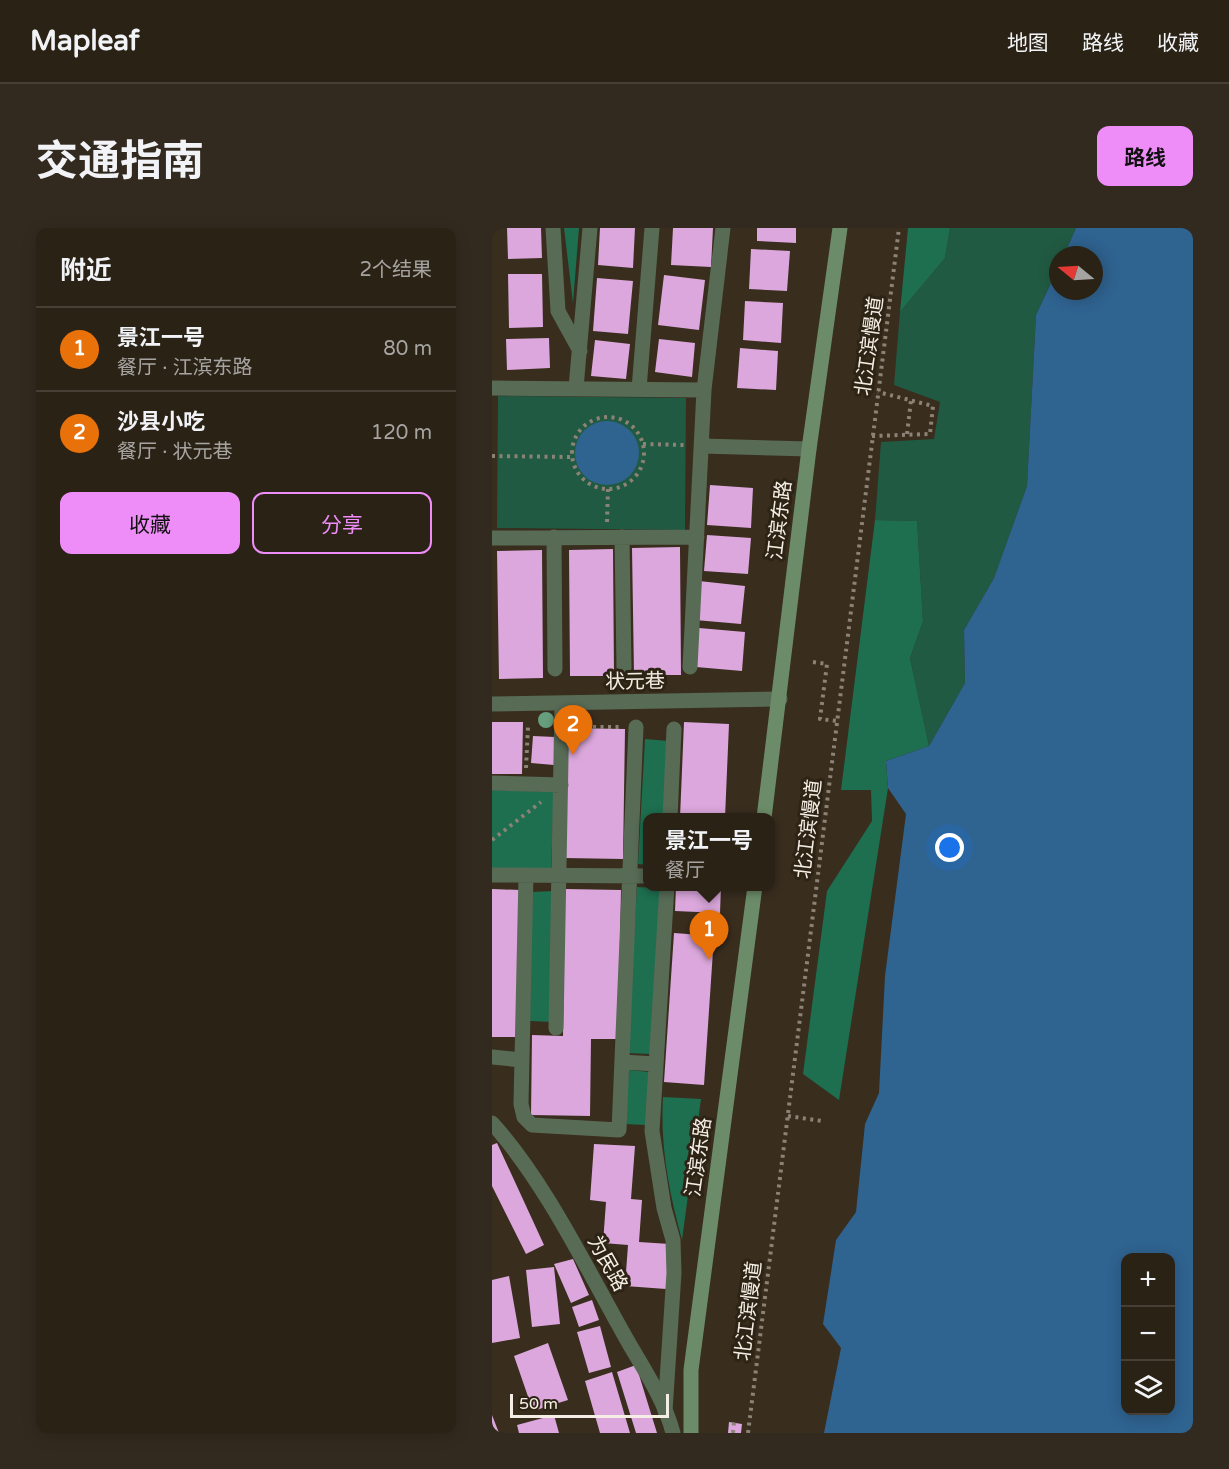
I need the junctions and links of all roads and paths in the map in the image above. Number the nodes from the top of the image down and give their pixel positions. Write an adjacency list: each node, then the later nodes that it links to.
1 (553, 228): 7 (street)
2 (590, 228): 7 (street)
3 (652, 228): 10 (street)
4 (723, 228): 11 (street)
5 (840, 228): 18 (main road, 江滨东路)
6 (899, 228): 12 (path, 北江滨慢道)
7 (580, 351): 9 (street)
8 (492, 388): 9 (street)
9 (576, 388): 10 (street)
10 (639, 389): 11 (street)
11 (704, 390): 17 (street)
12 (878, 392): 13 (path); 15 (path, 北江滨慢道)
13 (911, 400): 14 (path); 14 (path)
14 (907, 434): 15 (path)
15 (872, 436): 34 (path, 北江滨慢道)
16 (643, 444): 17 (path); 20 (path); 21 (path)
17 (702, 446): 18 (street); 25 (street)
18 (809, 449): 31 (main road, 江滨东路)
19 (492, 456): 20 (path)
20 (572, 457): 21 (path)
21 (608, 489): 23 (path)
22 (554, 537): 23 (street); 26 (street); 30 (street)
23 (606, 537): 24 (street)
24 (622, 537): 25 (street); 29 (street)
25 (697, 537): 28 (street)
26 (492, 538)
27 (813, 662): 34 (path)
28 (690, 667)
29 (624, 668)
30 (555, 669)
31 (780, 699): 33 (street, 状元巷); 43 (main road, 江滨东路)
32 (492, 704): 33 (street, 状元巷)
33 (562, 704): 35 (street)
34 (837, 721): 57 (path, 北江滨慢道)
35 (562, 726): 37 (path); 41 (street)
36 (528, 727): 40 (path)
37 (636, 728): 47 (street)
38 (674, 729): 42 (street)
39 (492, 783): 40 (street)
40 (525, 784): 41 (street)
41 (561, 784): 44 (path); 48 (street)
42 (670, 813)
43 (765, 813)
44 (492, 840)
45 (492, 875): 46 (street)
46 (526, 875): 48 (street); 54 (street)
47 (631, 875): 48 (street); 49 (street); 55 (street)
48 (558, 876): 52 (street)
49 (643, 876)
50 (667, 891): 56 (street)
51 (754, 891): 63 (main road, 江滨东路)
52 (556, 1028)
53 (492, 1057): 54 (street)
54 (522, 1060): 55 (street)
55 (622, 1062): 56 (street)
56 (656, 1064): 60 (street)
57 (788, 1116): 58 (path); 65 (path, 北江滨慢道)
58 (822, 1121)
59 (492, 1123): 60 (street, 为民路)
60 (665, 1411): 62 (street, 为民路)
61 (734, 1421): 64 (path)
62 (673, 1433)
63 (691, 1433)
64 (733, 1433)
65 (748, 1433)

